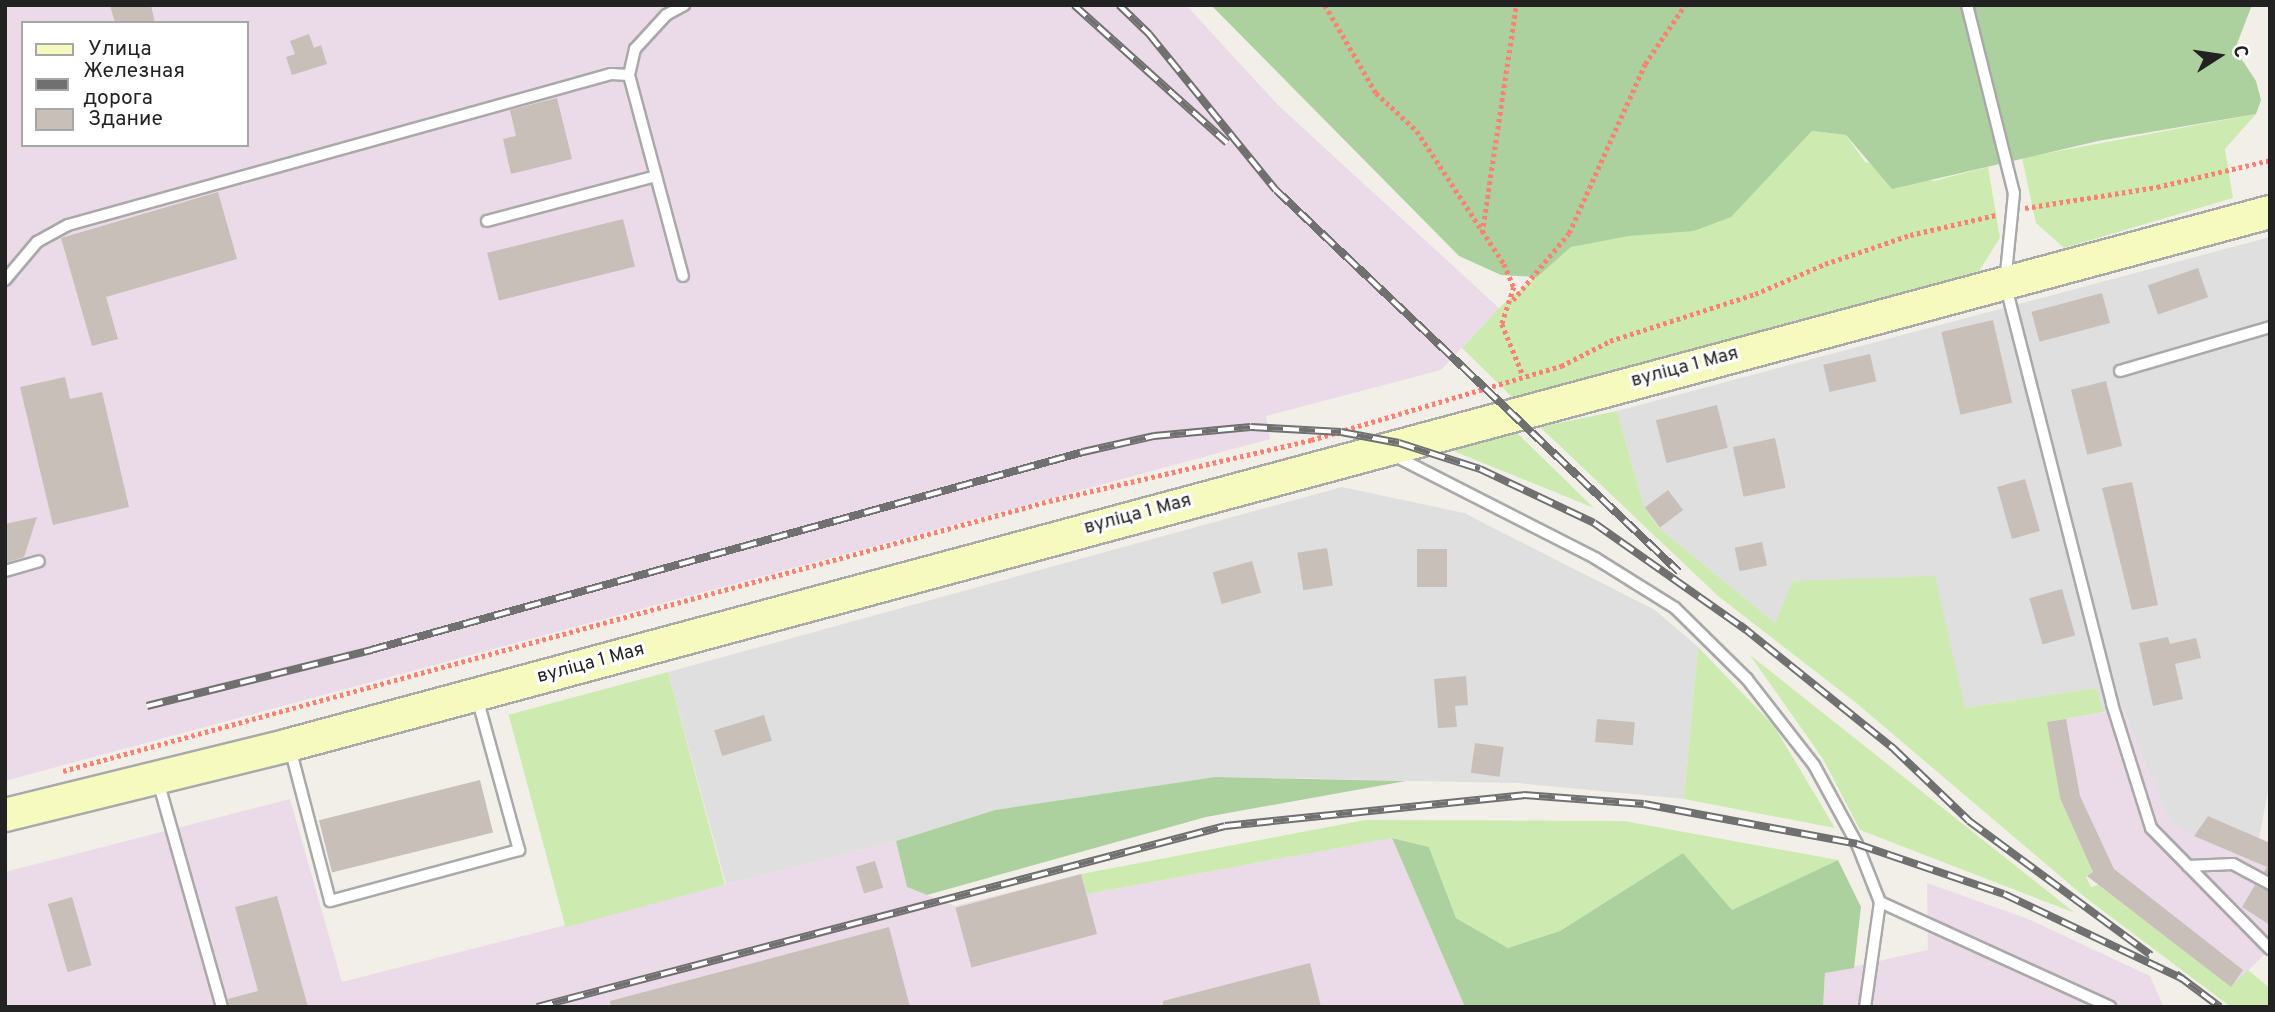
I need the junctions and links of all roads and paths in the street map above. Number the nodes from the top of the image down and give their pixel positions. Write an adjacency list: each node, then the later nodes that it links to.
1 (684, 5): 6 (lane)
2 (1325, 5): 12 (path)
3 (1516, 5): 12 (path)
4 (1685, 5): 16 (path)
5 (1967, 5): 9 (lane)
6 (629, 75): 8 (lane); 14 (lane)
7 (2270, 160): 9 (path)
8 (656, 176): 11 (lane); 13 (lane)
9 (2015, 210): 15 (lane); 19 (path)
10 (2270, 212): 15 (street, вуліца 1 Мая)
11 (487, 220)
12 (1481, 234): 16 (path)
13 (683, 276)
14 (5, 280)
15 (2005, 283): 20 (street, вуліца 1 Мая); 28 (lane)
16 (1513, 301): 19 (path)
17 (2270, 327): 18 (lane)
18 (2120, 371)
19 (1523, 375): 25 (path)
20 (1380, 449): 23 (street, вуліца 1 Мая); 30 (lane)
21 (39, 561): 22 (lane)
22 (5, 571)
23 (477, 695): 24 (street, вуліца 1 Мая); 24 (lane)
24 (289, 746): 26 (street, вуліца 1 Мая)
25 (56, 773)
26 (156, 775): 27 (street, вуліца 1 Мая); 32 (lane)
27 (5, 815)
28 (2188, 866): 29 (lane); 31 (lane)
29 (2270, 884)
30 (1880, 902): 33 (lane); 34 (lane)
31 (2270, 949)
32 (222, 1007)
33 (1865, 1007)
34 (2110, 1007)

